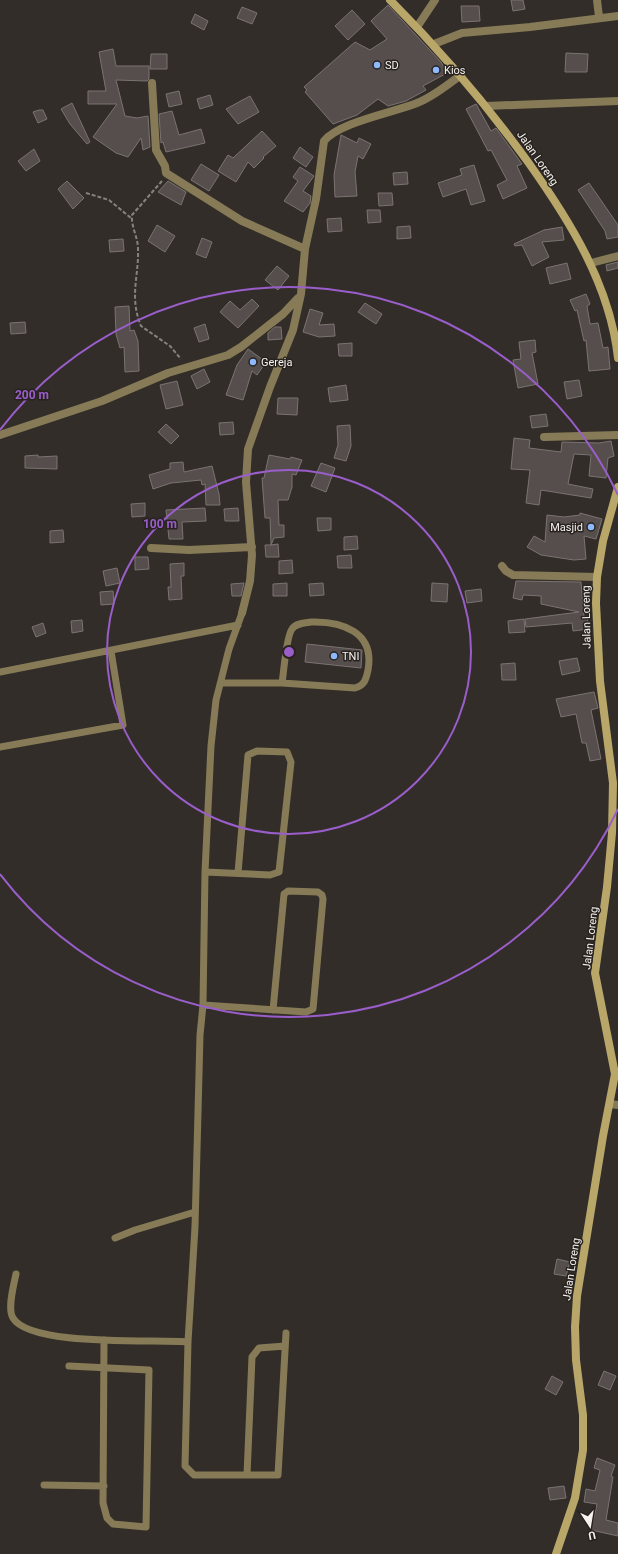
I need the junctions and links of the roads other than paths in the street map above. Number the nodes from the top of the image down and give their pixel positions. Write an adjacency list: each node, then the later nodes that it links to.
1 (390, 0): 6 (street, Jalan Loreng)
2 (435, 0): 6 (street)
3 (597, 0): 5 (street)
4 (618, 16): 5 (street)
5 (599, 17): 7 (street)
6 (417, 27): 7 (street, Jalan Loreng)
7 (434, 44): 8 (street, Jalan Loreng)
8 (461, 75): 11 (street, Jalan Loreng); 12 (street)
9 (152, 83): 12 (street)
10 (618, 101): 11 (street)
11 (486, 106): 14 (street, Jalan Loreng)
12 (305, 249): 15 (street)
13 (618, 256): 14 (street)
14 (591, 263): 16 (street, Jalan Loreng)
15 (301, 294): 17 (street); 21 (street)
16 (618, 358)
17 (0, 435)
18 (618, 435): 19 (street)
19 (544, 437)
20 (618, 487): 24 (street, Jalan Loreng)
21 (252, 547): 22 (street); 25 (street)
22 (151, 548)
23 (502, 566): 24 (street)
24 (597, 577): 36 (street, Jalan Loreng)
25 (242, 613): 26 (lane)
26 (238, 625): 27 (lane); 29 (lane)
27 (111, 651): 28 (lane); 31 (lane)
28 (0, 672)
29 (220, 682): 30 (lane); 32 (lane)
30 (282, 683): 30 (lane)
31 (0, 747)
32 (205, 872): 33 (lane); 34 (lane)
33 (238, 873): 33 (lane)
34 (203, 1005): 35 (lane); 37 (lane)
35 (273, 1010): 35 (lane)
36 (614, 1105): 49 (street, Jalan Loreng)
37 (195, 1212): 38 (lane); 42 (lane)
38 (115, 1238)
39 (16, 1274): 41 (lane)
40 (286, 1332): 43 (lane)
41 (104, 1340): 42 (lane); 45 (lane)
42 (188, 1342): 46 (lane)
43 (286, 1346): 46 (lane); 46 (lane)
44 (69, 1366): 45 (lane)
45 (103, 1368): 48 (lane); 48 (lane)
46 (247, 1475)
47 (44, 1485): 48 (lane)
48 (104, 1486)
49 (556, 1554)

